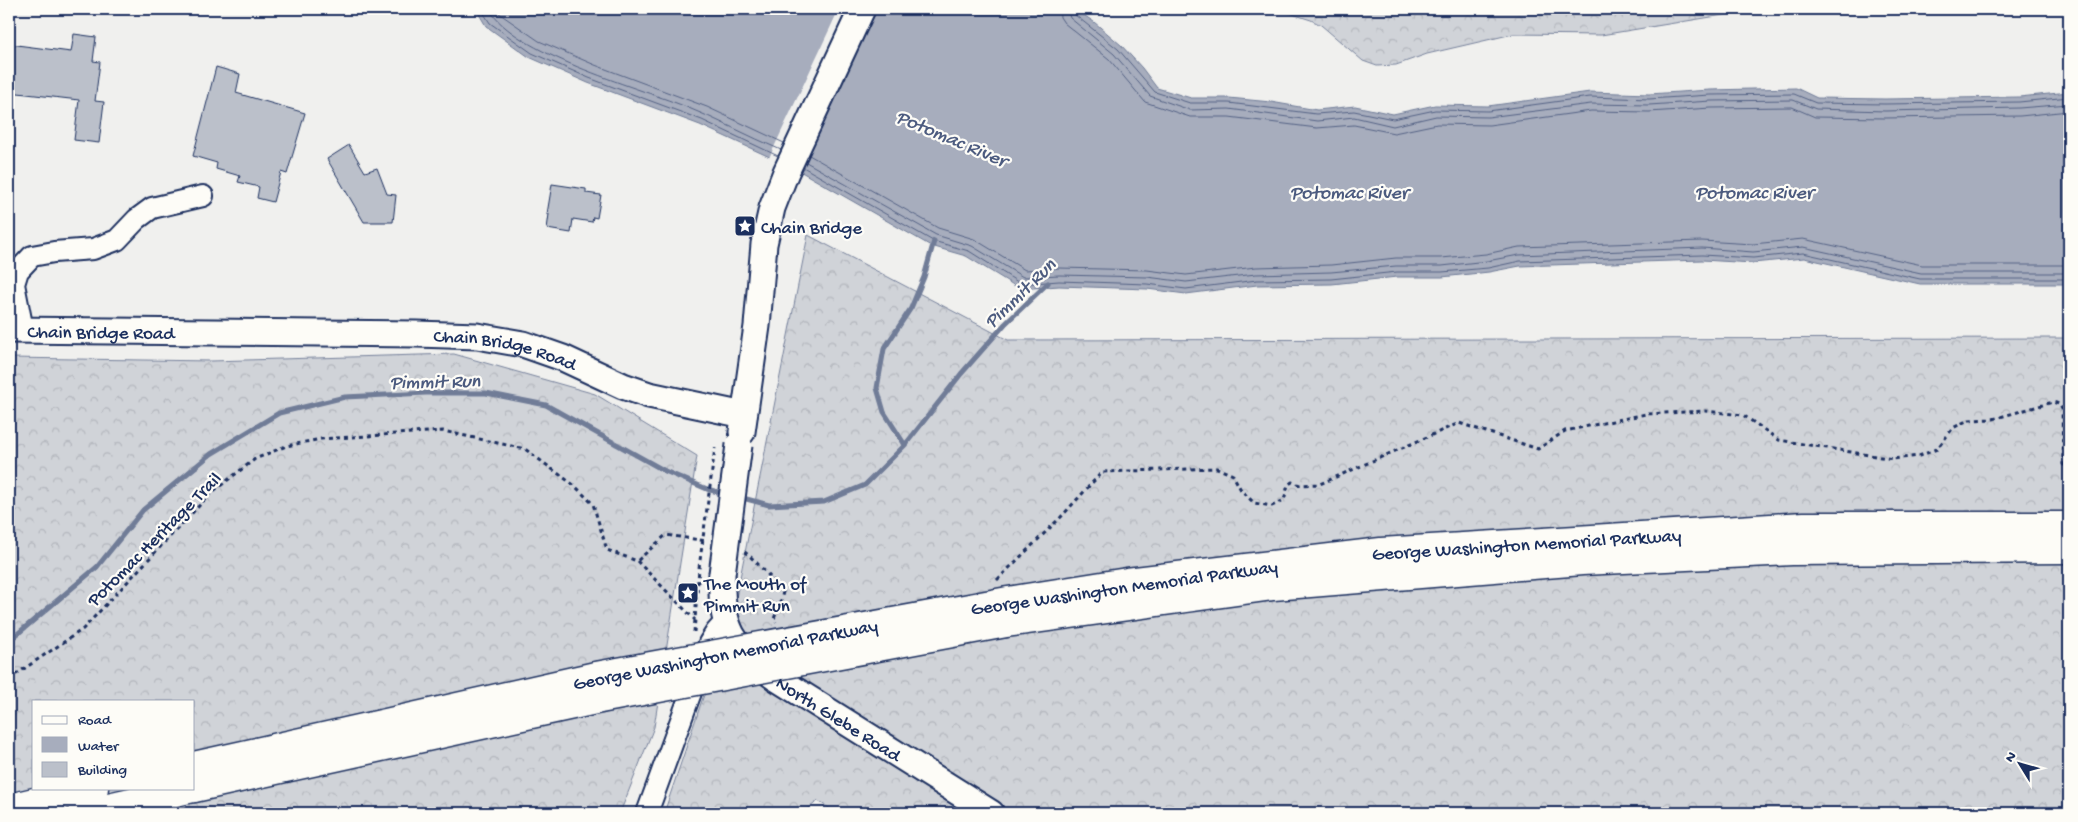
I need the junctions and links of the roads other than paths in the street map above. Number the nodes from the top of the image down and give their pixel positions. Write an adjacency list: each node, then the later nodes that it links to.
1 (862, 9): 4 (main road)
2 (203, 196): 3 (street)
3 (16, 330): 4 (main road, Chain Bridge Road)
4 (744, 415): 8 (main road, North Glebe Road, bridge)
5 (2069, 526): 6 (highway, George Washington Memorial Parkway)
6 (2007, 538): 7 (highway, George Washington Memorial Parkway); 9 (highway, George Washington Memorial Parkway, bridge)
7 (2069, 549)
8 (725, 622): 16 (street); 17 (main road, North Glebe Road)
9 (598, 687): 10 (highway, George Washington Memorial Parkway); 11 (highway, George Washington Memorial Parkway)
10 (195, 766)
11 (195, 788)
12 (86, 790): 14 (highway)
13 (184, 790): 15 (highway, George Washington Memorial Parkway)
14 (9, 808)
15 (82, 813)
16 (646, 813)
17 (991, 813)

